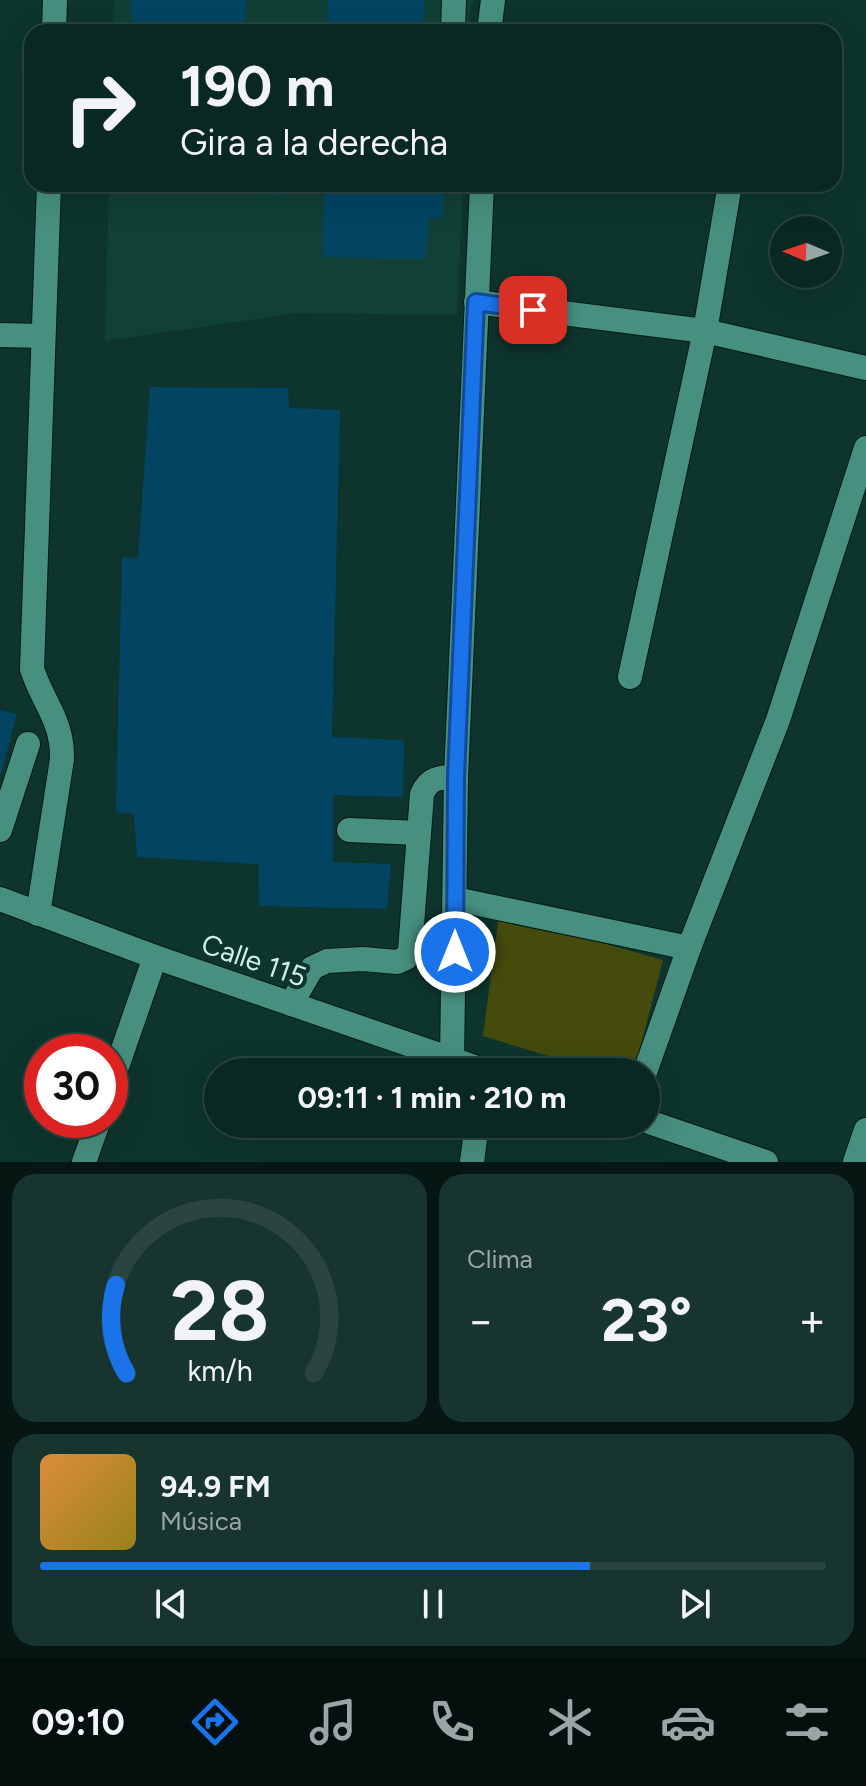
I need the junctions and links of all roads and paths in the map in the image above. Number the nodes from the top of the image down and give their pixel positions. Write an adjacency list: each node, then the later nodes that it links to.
1 (55, 0): 4 (street)
2 (454, 0): 5 (street)
3 (493, 0): 6 (street)
4 (54, 24)
5 (453, 24)
6 (490, 24)
7 (49, 192): 13 (street)
8 (482, 192): 10 (street)
9 (729, 192): 11 (street)
10 (476, 302): 11 (street); 18 (street)
11 (705, 331): 14 (street); 16 (street)
12 (0, 335): 13 (street)
13 (43, 336): 24 (street)
14 (866, 368)
15 (866, 448): 25 (street)
16 (630, 677)
17 (28, 744): 19 (street)
18 (456, 777): 21 (street); 23 (street)
19 (0, 830)
20 (349, 830): 21 (street)
21 (419, 833): 27 (street)
22 (0, 899): 24 (street, Calle 115)
23 (455, 899): 25 (street); 30 (street)
24 (38, 914): 26 (street, Calle 115)
25 (689, 948): 31 (street)
26 (155, 957): 27 (street, Calle 115); 28 (street)
27 (291, 1004): 29 (street, Calle 115)
28 (128, 1035)
29 (444, 1058)
30 (452, 1058)
31 (650, 1058)
32 (660, 1126): 36 (street)
33 (866, 1130): 39 (street)
34 (93, 1138): 37 (street)
35 (475, 1138): 38 (street)
36 (759, 1161)
37 (84, 1162)
38 (472, 1162)
39 (855, 1162)

